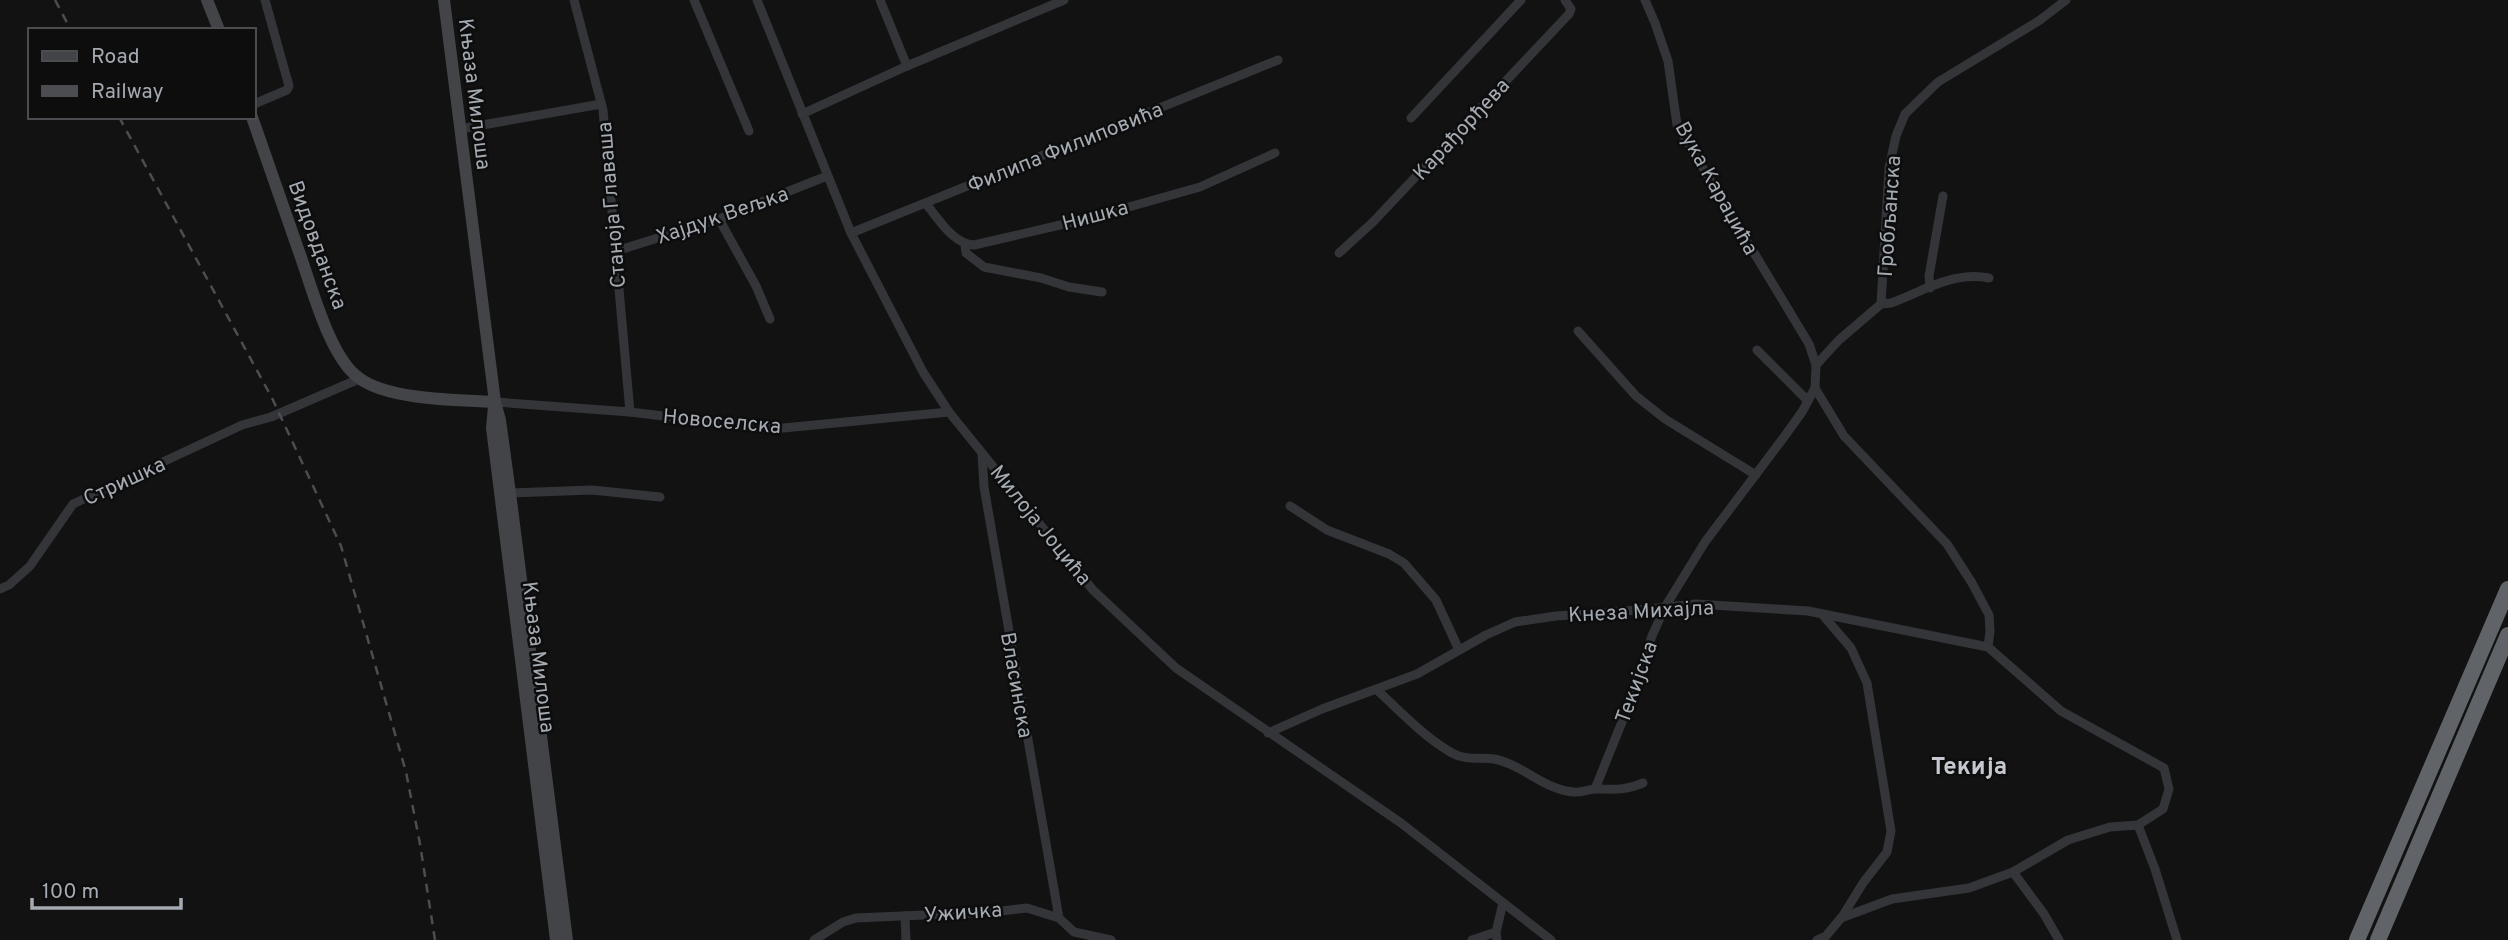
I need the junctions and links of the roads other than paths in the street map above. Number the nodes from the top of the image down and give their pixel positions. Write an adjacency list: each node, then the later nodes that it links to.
1 (207, 0): 13 (main road)
2 (265, 0): 16 (street)
3 (444, 0): 21 (main road, Књаза Милоша)
4 (574, 0): 17 (street, Станоја Главаша)
5 (694, 0): 22 (street)
6 (757, 0): 18 (street, Милоја Јоцића)
7 (880, 0): 15 (street)
8 (1064, 0): 15 (street)
9 (1521, 0): 19 (street)
10 (1565, 0): 31 (street, Карађорђева)
11 (1645, 0): 39 (street, Вука Караџића)
12 (2066, 0): 35 (street, Гробљанска)
13 (218, 28)
14 (1278, 60): 26 (street, Филипа Филиповића)
15 (907, 66): 18 (street)
16 (256, 103)
17 (601, 104): 21 (street); 30 (street, Станоја Главаша)
18 (802, 114): 24 (street, Милоја Јоцића)
19 (1411, 118)
20 (253, 119): 40 (main road, Видовданска)
21 (460, 129): 43 (main road, Књаза Милоша)
22 (749, 131)
23 (1275, 153): 29 (street, Нишка)
24 (827, 176): 27 (street, Хајдук Вељка); 28 (street, Милоја Јоцића)
25 (1943, 196): 33 (street)
26 (926, 204): 28 (street, Филипа Филиповића); 29 (street)
27 (719, 219): 30 (street, Хајдук Вељка); 36 (street)
28 (851, 233): 44 (street, Милоја Јоцића)
29 (964, 245): 34 (street)
30 (616, 251): 45 (street, Станоја Главаша)
31 (1339, 253)
32 (1989, 278): 33 (street)
33 (1930, 288): 35 (street)
34 (1102, 292)
35 (1881, 303): 39 (street, Гробљанска)
36 (770, 319)
37 (1578, 331): 47 (street)
38 (1756, 350): 42 (street)
39 (1816, 365): 41 (street)
40 (359, 379): 43 (main road); 51 (street, Стришка)
41 (1815, 387): 42 (street, Текијска); 56 (street)
42 (1808, 401): 47 (street, Текијска)
43 (495, 402): 45 (street, Новоселска); 48 (main road, Књаза Милоша); 65 (main road, Књаза Милоша)
44 (949, 411): 45 (street, Новоселска); 46 (street, Милоја Јоцића)
45 (630, 412)
46 (982, 451): 59 (street, Милоја Јоцића); 67 (street, Власинска)
47 (1756, 475): 53 (street, Текијска)
48 (510, 493): 49 (street); 65 (main road, Књаза Милоша)
49 (660, 496)
50 (1290, 506): 57 (street)
51 (0, 589)
52 (2508, 589): 80 (highway)
53 (1665, 607): 54 (street, Кнеза Михајла); 57 (street, Кнеза Михајла); 61 (street, Текијска)
54 (1822, 614): 56 (street, Кнеза Михајла); 68 (street)
55 (2508, 635): 81 (highway)
56 (1988, 646): 62 (street)
57 (1460, 650): 58 (street, Кнеза Михајла)
58 (1377, 690): 59 (street, Кнеза Михајла); 61 (street)
59 (1268, 733): 64 (street, Милоја Јоцића)
60 (1643, 783): 61 (street)
61 (1595, 789)
62 (2138, 825): 63 (street); 79 (street)
63 (2013, 872): 68 (street); 78 (street)
64 (1503, 903): 69 (street); 76 (street, Милоја Јоцића)
65 (558, 916): 70 (main road); 71 (main road)
66 (905, 916): 67 (street, Ужичка); 72 (street, Ужичка); 73 (street)
67 (1059, 918): 74 (street, Ужичка)
68 (1841, 918): 77 (street)
69 (1497, 936): 75 (street)
70 (556, 940)
71 (567, 940)
72 (814, 940)
73 (906, 940)
74 (1111, 940)
75 (1472, 940)
76 (1551, 940)
77 (1817, 940)
78 (2059, 940)
79 (2177, 940)
80 (2357, 940)
81 (2378, 940)

